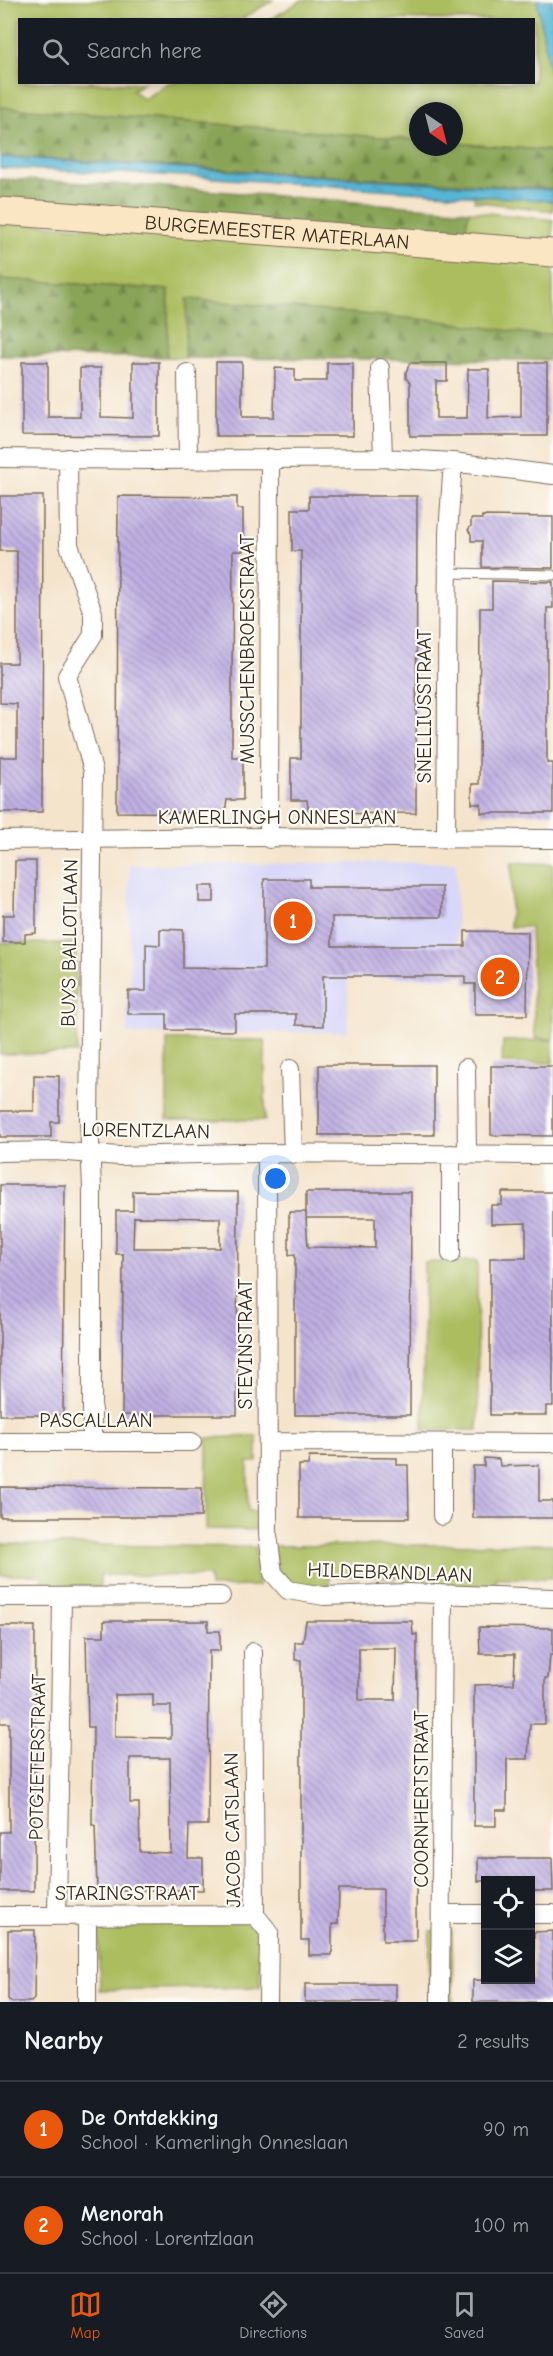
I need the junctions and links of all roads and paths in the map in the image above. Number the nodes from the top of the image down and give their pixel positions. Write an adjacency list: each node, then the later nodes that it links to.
1 (0, 211): 2 (main road, BURGEMEESTER MATERLAAN)
2 (553, 253)
3 (380, 368): 8 (street)
4 (187, 373): 9 (street)
5 (0, 458): 6 (street)
6 (69, 458): 9 (street); 18 (street, BUYS BALLOTLAAN)
7 (270, 458): 8 (street); 9 (street); 14 (street, MUSSCHENBROEKSTRAAT)
8 (383, 458): 10 (street)
9 (188, 460)
10 (453, 462): 11 (street); 12 (street, SNELLIUSSTRAAT)
11 (553, 475)
12 (447, 573): 13 (lane); 15 (street, SNELLIUSSTRAAT)
13 (553, 575)
14 (269, 839): 15 (street, KAMERLINGH ONNESLAAN); 18 (street, KAMERLINGH ONNESLAAN)
15 (446, 839): 16 (street, KAMERLINGH ONNESLAAN)
16 (553, 839)
17 (0, 840): 18 (street, KAMERLINGH ONNESLAAN)
18 (94, 840): 22 (street, BUYS BALLOTLAAN)
19 (466, 1068): 25 (street)
20 (290, 1069): 24 (street)
21 (0, 1152): 22 (street, LORENTZLAAN)
22 (91, 1154): 23 (street, LORENTZLAAN); 31 (street, BUYS BALLOTLAAN)
23 (267, 1154): 24 (street, LORENTZLAAN); 30 (street, STEVINSTRAAT)
24 (293, 1154): 25 (street, LORENTZLAAN)
25 (459, 1155): 26 (street, LORENTZLAAN); 27 (street)
26 (553, 1155)
27 (451, 1254)
28 (0, 1442): 31 (street, PASCALLAAN)
29 (192, 1442): 31 (street, PASCALLAAN)
30 (268, 1442): 32 (street); 35 (street, STEVINSTRAAT)
31 (92, 1443)
32 (442, 1443): 33 (street); 34 (street)
33 (553, 1443)
34 (442, 1516)
35 (268, 1535): 37 (street, HILDEBRANDLAAN)
36 (221, 1596): 40 (street)
37 (443, 1596): 39 (street, HILDEBRANDLAAN); 42 (street, COORNHERTSTRAAT)
38 (0, 1597): 40 (street)
39 (553, 1598)
40 (62, 1599): 48 (street, POTGIETERSTRAAT)
41 (252, 1652): 46 (street, JACOB CATSLAAN)
42 (443, 1914): 43 (street); 52 (street, COORNHERTSTRAAT)
43 (481, 1914)
44 (535, 1914): 45 (street)
45 (553, 1914)
46 (255, 1915): 49 (street, STARINGSTRAAT); 51 (street, JACOB CATSLAAN)
47 (0, 1916): 48 (street, STARINGSTRAAT)
48 (57, 1916): 49 (street, STARINGSTRAAT)
49 (87, 1916): 50 (street)
50 (87, 2002)
51 (268, 2002)
52 (441, 2002)

